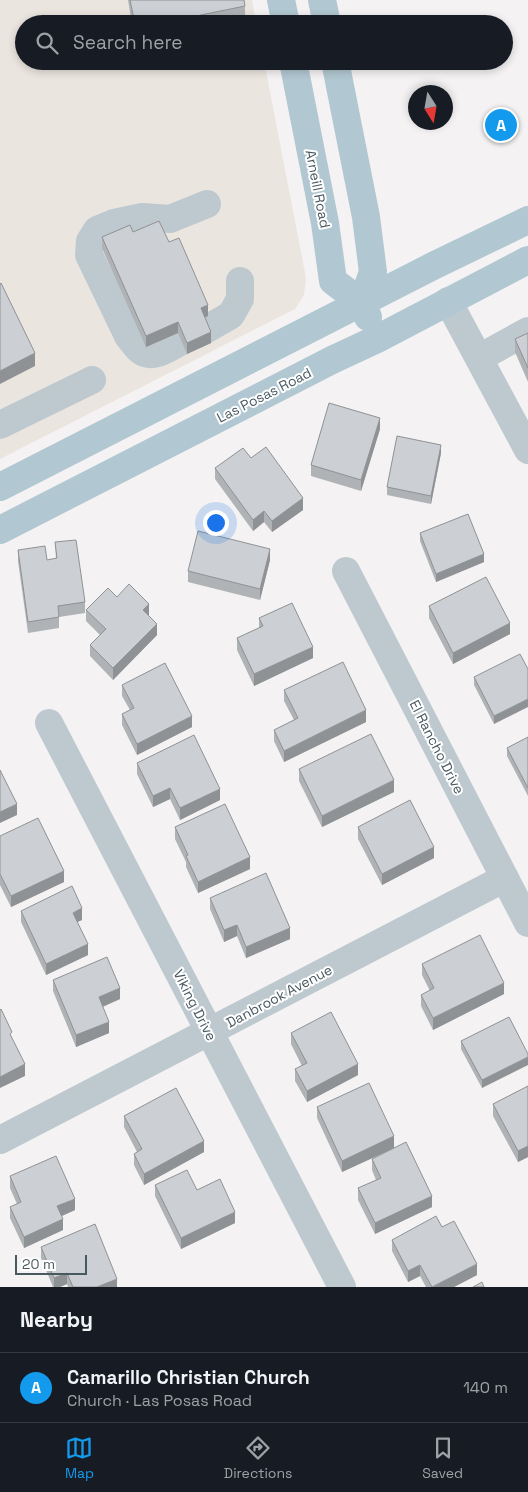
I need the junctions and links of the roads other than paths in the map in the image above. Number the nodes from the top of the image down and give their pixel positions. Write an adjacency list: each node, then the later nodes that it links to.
1 (281, 0): 3 (main road)
2 (322, 0): 4 (main road)
3 (284, 15)
4 (325, 15)
5 (295, 70): 12 (main road, Arneill Road)
6 (337, 70): 12 (main road)
7 (207, 204): 10 (street)
8 (528, 220): 12 (main road)
9 (528, 260): 11 (main road, Las Posas Road)
10 (240, 281)
11 (448, 301): 14 (main road, Las Posas Road); 15 (street)
12 (362, 303): 14 (main road); 19 (main road)
13 (528, 331): 15 (street)
14 (377, 339): 20 (main road, Las Posas Road)
15 (480, 358): 18 (street)
16 (92, 380): 17 (street)
17 (0, 425)
18 (528, 450)
19 (0, 487)
20 (0, 530)
21 (346, 571): 23 (street, El Rancho Drive)
22 (49, 723): 25 (street, Viking Drive)
23 (505, 878): 24 (street, El Rancho Drive); 25 (street, Danbrook Avenue)
24 (528, 923)
25 (209, 1032): 26 (street, Danbrook Avenue); 27 (street, Viking Drive)
26 (0, 1140)
27 (342, 1287)

